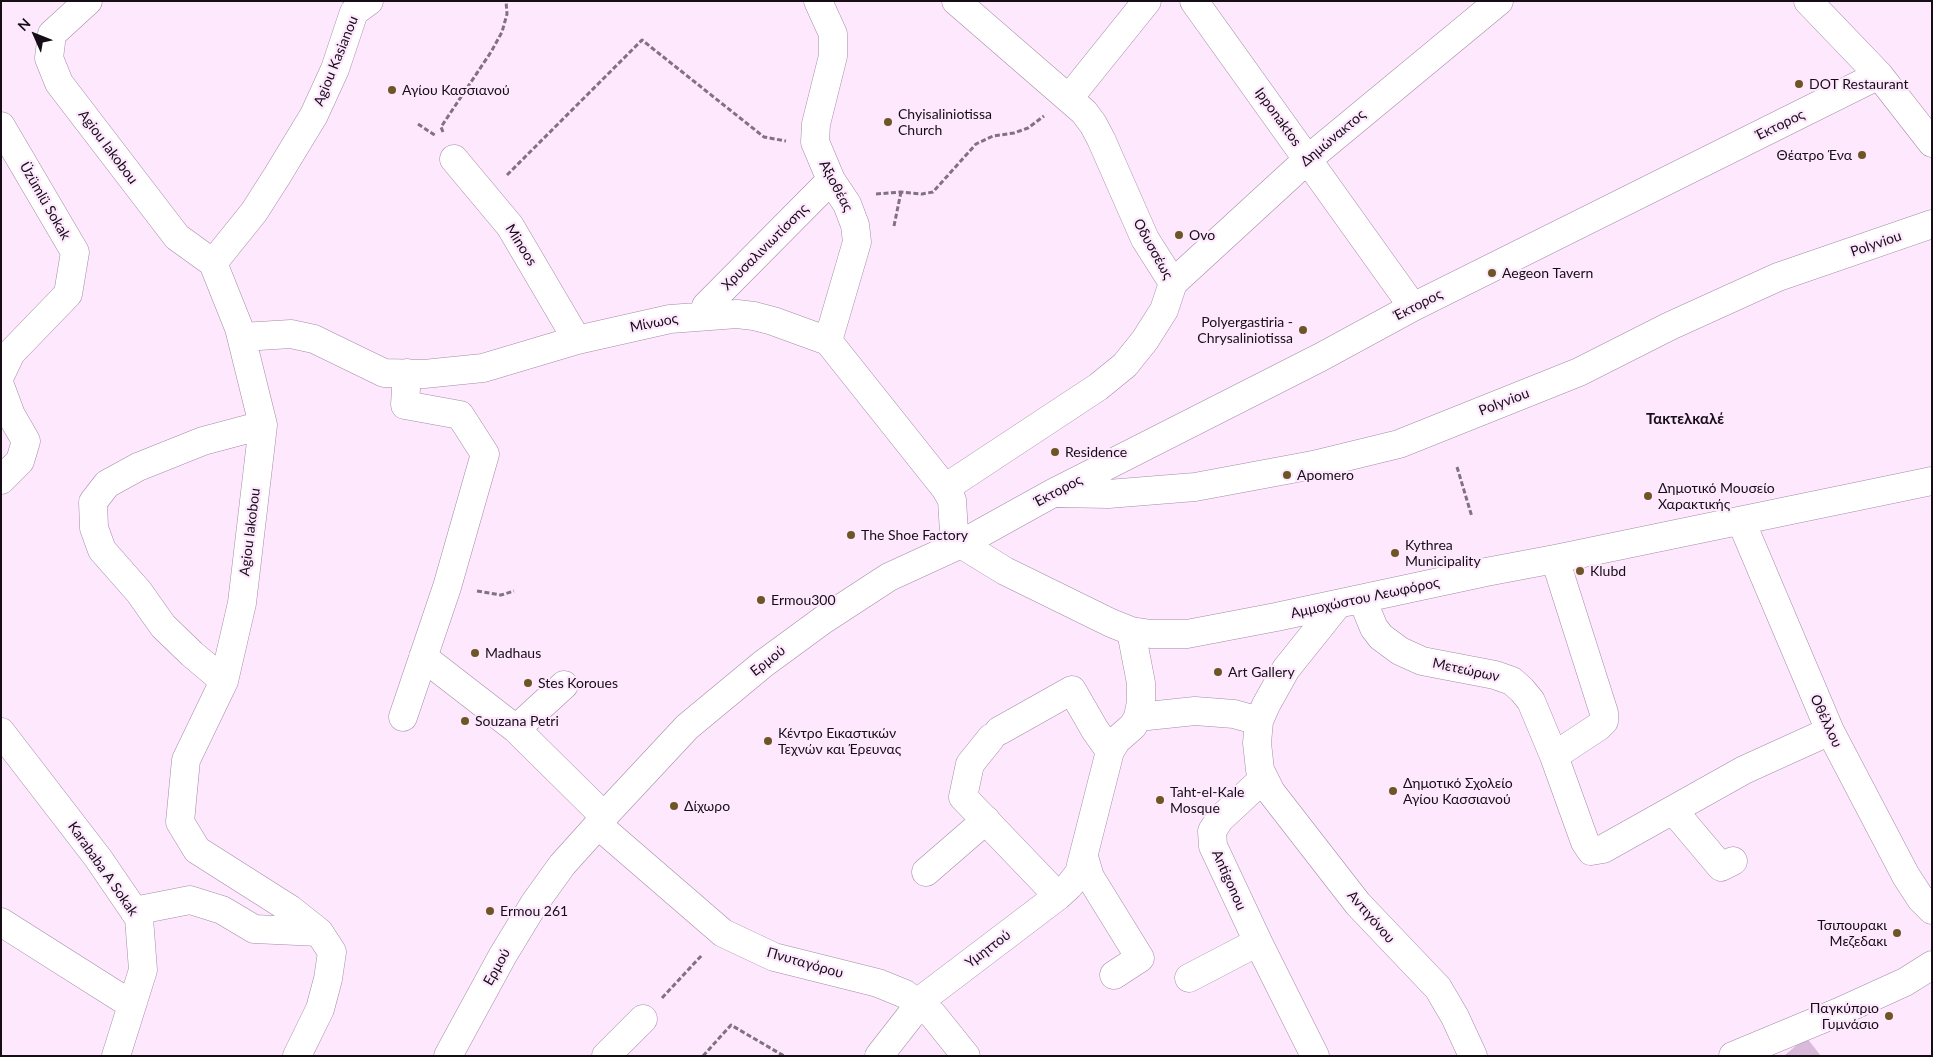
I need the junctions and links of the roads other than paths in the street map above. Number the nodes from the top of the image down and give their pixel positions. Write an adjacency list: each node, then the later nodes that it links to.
1 (88, 1): 17 (street, Agiou Iakobou)
2 (818, 1): 15 (street, Αξιοθέας)
3 (956, 1): 10 (street, Οδυσσέως)
4 (1147, 1): 10 (street)
5 (1194, 1): 14 (street, Ipponaktos)
6 (1499, 1): 14 (street, Δημώνακτος)
7 (1808, 1): 9 (street)
8 (358, 4): 17 (street, Agiou Kasianou)
9 (1879, 75): 12 (street); 19 (street, Έκτορος)
10 (1059, 105): 18 (street, Οδυσσέως)
11 (1, 126): 24 (street, Üzümlü Sokak)
12 (1932, 143)
13 (454, 159): 22 (street, Minoos)
14 (1308, 159): 18 (street, Δημώνακτος); 19 (street, Ipponaktos)
15 (831, 180): 20 (street, Χρυσαλινιωτίσσης); 23 (street, Αξιοθέας)
16 (1932, 224): 31 (street, Polyviou)
17 (213, 263): 21 (street, Agiou Iakobou)
18 (1174, 282): 30 (street, Οδυσσέως)
19 (1413, 307): 31 (street, Έκτορος)
20 (703, 316): 22 (street, Μίνωος); 23 (street, Μίνωος)
21 (242, 337): 25 (street, Μίνωος); 27 (street, Agiou Iakobou)
22 (577, 340): 25 (street, Μίνωος)
23 (828, 341): 30 (street)
24 (5, 359)
25 (407, 374): 38 (street)
26 (1, 388): 28 (street)
27 (263, 425): 40 (street, Agiou Iakobou); 40 (street)
28 (1, 480)
29 (1932, 480): 32 (street, Αμμοχώστου Λεωφόρος)
30 (945, 488): 33 (street)
31 (1053, 493): 33 (street, Έκτορος)
32 (1741, 521): 34 (street, Αμμοχώστου Λεωφόρος); 46 (street, Οθέλλου)
33 (960, 544): 37 (street, Αμμοχώστου Λεωφόρος); 52 (street, Ερμού)
34 (1555, 560): 35 (street, Αμμοχώστου Λεωφόρος); 49 (street)
35 (1350, 601): 36 (street, Αμμοχώστου Λεωφόρος); 39 (street, Αντιγόνου); 49 (street, Μετεώρων)
36 (1276, 618): 37 (street, Αμμοχώστου Λεωφόρος); 39 (street, Αντιγόνου)
37 (1131, 631): 43 (street)
38 (424, 657): 42 (street); 45 (street)
39 (1286, 669): 44 (street, Αντιγόνου)
40 (224, 681): 61 (street, Agiou Iakobou)
41 (564, 685): 45 (street)
42 (403, 717)
43 (1138, 717): 44 (street); 48 (street, Υμηττού)
44 (1259, 721): 50 (street, Αντιγόνου)
45 (516, 729): 52 (street)
46 (1830, 731): 51 (street, Μετεώρων); 58 (street, Οθέλλου)
47 (1, 732): 59 (street, Karababa A Sokak)
48 (1110, 751): 53 (street); 54 (street, Υμηττού)
49 (1554, 756): 51 (street, Μετεώρων)
50 (1263, 779): 62 (street, Antigonou); 76 (street, Αντιγόνου)
51 (1673, 810): 55 (street)
52 (601, 820): 67 (street, Πνυταγόρου); 69 (street, Ερμού)
53 (986, 820): 56 (street); 57 (street)
54 (1084, 857): 57 (street, Υμηττού); 64 (street)
55 (1732, 861)
56 (926, 872)
57 (1058, 896): 67 (street, Υμηττού)
58 (1932, 910)
59 (134, 911): 61 (street); 66 (street, Karababa A Sokak)
60 (1, 922): 66 (street)
61 (319, 932): 71 (street, Agiou Iakobou)
62 (1258, 942): 65 (street); 75 (street, Antigonou)
63 (1932, 965): 77 (street)
64 (1114, 976)
65 (1189, 978)
66 (123, 1000): 70 (street, Karababa A Sokak)
67 (918, 1003): 73 (street, Υμηττού); 74 (street, Πνυταγόρου)
68 (643, 1019): 72 (street)
69 (450, 1054)
70 (116, 1056)
71 (298, 1056)
72 (606, 1056)
73 (879, 1056)
74 (966, 1056)
75 (1315, 1056)
76 (1473, 1056)
77 (1733, 1056)

